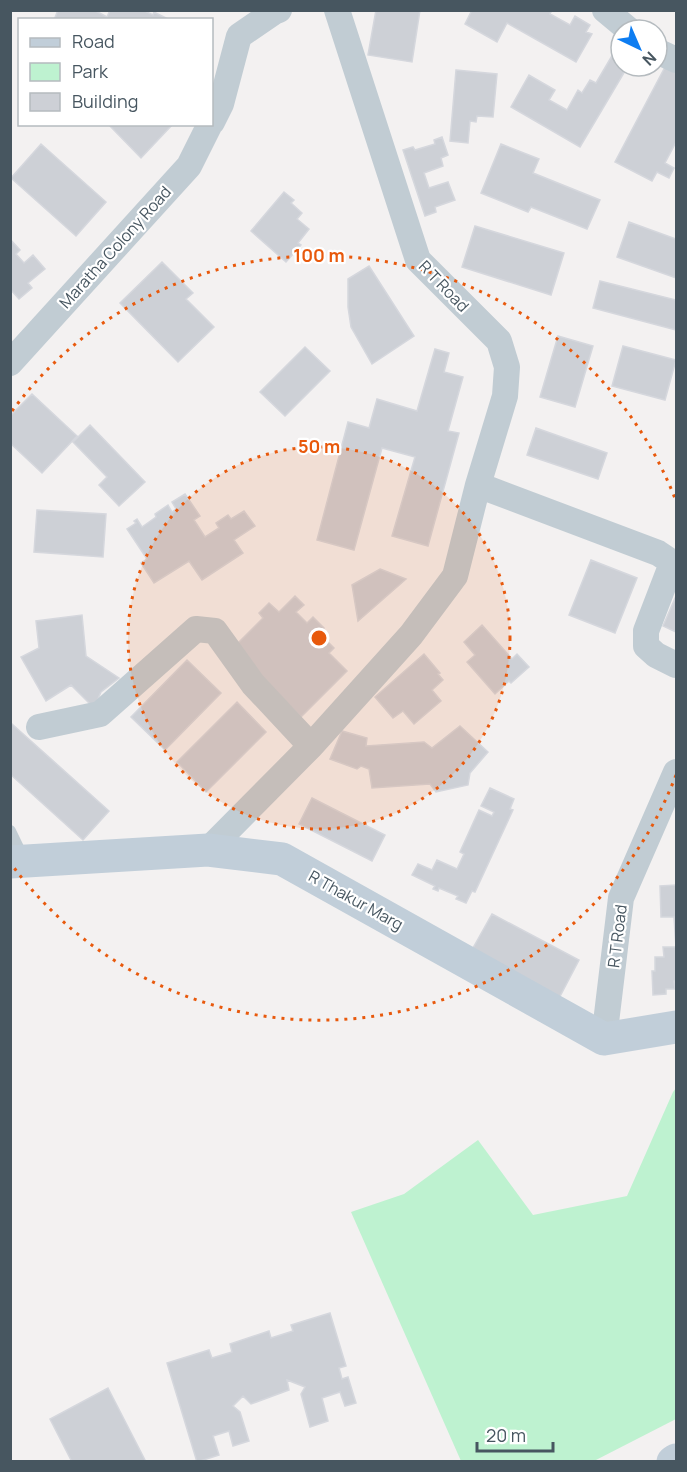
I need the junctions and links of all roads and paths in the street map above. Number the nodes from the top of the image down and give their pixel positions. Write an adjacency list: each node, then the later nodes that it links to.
1 (337, 10): 6 (street, R T Road)
2 (277, 11): 3 (street, Maratha Colony Road)
3 (213, 119)
4 (209, 126): 5 (street, Maratha Colony Road)
5 (10, 363)
6 (478, 485): 7 (street); 9 (street, R T Road)
7 (676, 665)
8 (39, 727): 9 (street)
9 (310, 746): 12 (street)
10 (676, 772): 15 (street, R T Road)
11 (10, 831): 13 (lane)
12 (208, 850): 13 (street, R Thakur Marg); 15 (street, R Thakur Marg)
13 (17, 862)
14 (676, 1027): 15 (street)
15 (604, 1040)

